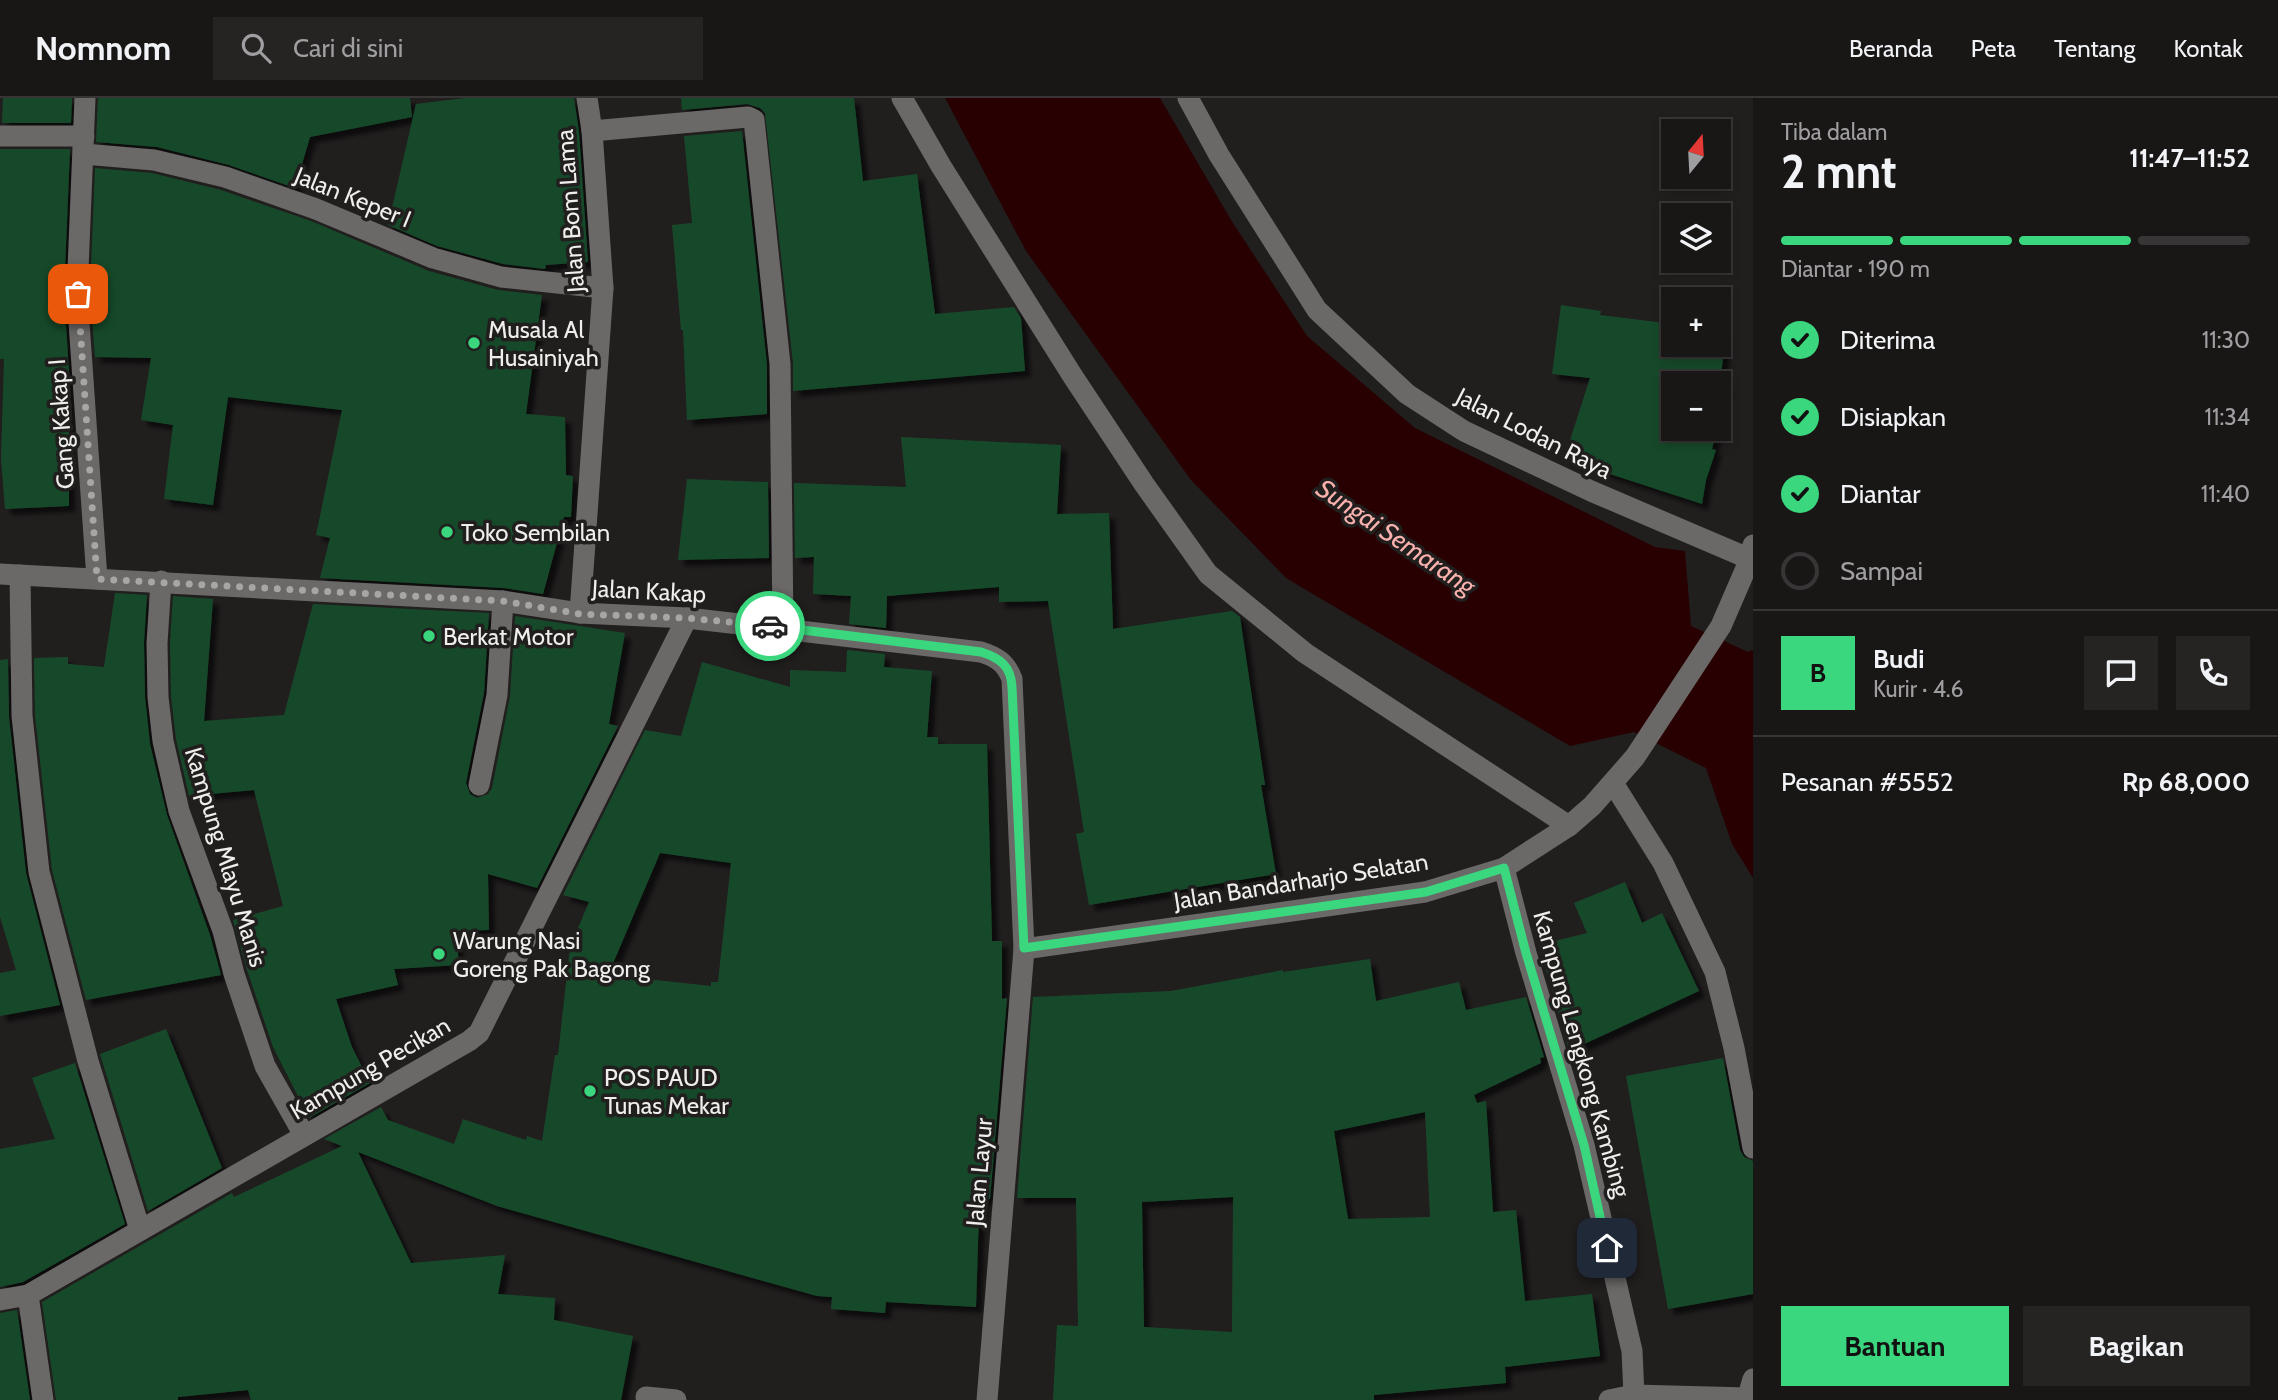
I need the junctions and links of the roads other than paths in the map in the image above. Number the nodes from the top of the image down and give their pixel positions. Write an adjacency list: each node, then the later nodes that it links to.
1 (85, 98): 7 (street, Gang Kakap I)
2 (587, 98): 5 (street, Jalan Bom Lama)
3 (902, 98): 19 (street)
4 (1188, 98): 9 (street, Jalan Lodan Raya)
5 (592, 131): 8 (street, Jalan Bom Lama); 16 (street)
6 (0, 136): 7 (street, Jalan Keper I)
7 (84, 145): 8 (street, Jalan Keper I); 11 (street, Gang Kakap I)
8 (603, 288): 14 (street, Jalan Bom Lama)
9 (1752, 552): 17 (street, Jalan Bandarharjo Selatan)
10 (10, 574): 11 (street, Jalan Kakap); 24 (street)
11 (97, 579): 12 (street, Jalan Kakap)
12 (161, 581): 13 (street, Jalan Kakap); 22 (street, Kampung Mlayu Manis)
13 (503, 601): 14 (street, Jalan Kakap); 18 (street)
14 (580, 614): 15 (street, Jalan Kakap)
15 (687, 618): 16 (street, Jalan Kakap); 22 (street, Kampung Pecikan)
16 (783, 627): 21 (street, Jalan Kakap)
17 (1613, 783): 19 (street, Jalan Bandarharjo Selatan); 23 (street)
18 (479, 785)
19 (1569, 826): 20 (street, Jalan Bandarharjo Selatan)
20 (1504, 868): 21 (street, Jalan Bandarharjo Selatan); 28 (street, Kampung Lengkong Kambing)
21 (1024, 948): 32 (street, Jalan Layur)
22 (304, 1135): 24 (street, Kampung Pecikan)
23 (1753, 1148)
24 (140, 1230): 25 (street, Kampung Pecikan)
25 (28, 1295): 26 (street, Kampung Pecikan); 30 (street)
26 (0, 1300)
27 (1749, 1392): 28 (street)
28 (1634, 1395): 33 (street)
29 (646, 1396): 31 (street)
30 (43, 1400)
31 (676, 1400)
32 (987, 1400)
33 (1609, 1400)

